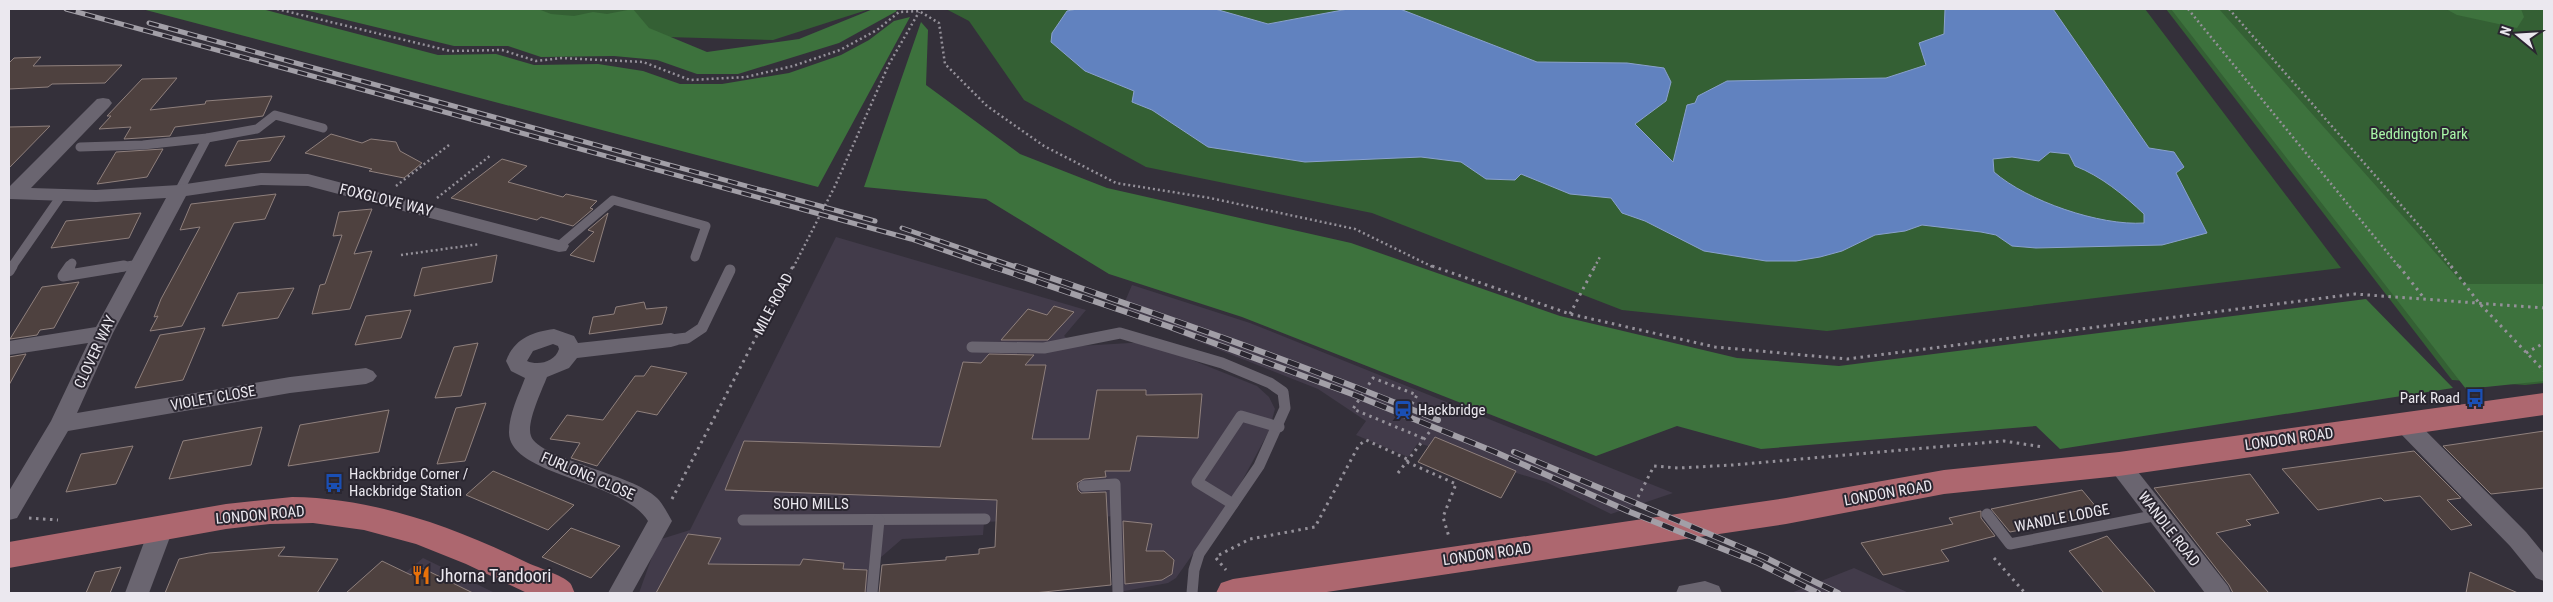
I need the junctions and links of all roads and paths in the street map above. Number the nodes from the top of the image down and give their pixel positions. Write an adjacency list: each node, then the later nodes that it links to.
1 (277, 9): 4 (path)
2 (2188, 9): 25 (path)
3 (2228, 9): 26 (path)
4 (920, 12): 28 (path); 59 (path, MILE ROAD)
5 (103, 103): 12 (street)
6 (324, 128): 7 (lane)
7 (207, 138): 9 (lane); 11 (lane)
8 (449, 145): 14 (path)
9 (80, 147)
10 (492, 154): 15 (path)
11 (179, 191): 13 (street, FOXGLOVE WAY); 14 (street, FOXGLOVE WAY); 22 (street, CLOVER WAY)
12 (13, 192): 13 (street, FOXGLOVE WAY)
13 (61, 196): 24 (lane)
14 (380, 198): 15 (street, FOXGLOVE WAY)
15 (423, 209): 16 (street, FOXGLOVE WAY)
16 (502, 231): 17 (street, FOXGLOVE WAY); 19 (path)
17 (560, 246): 20 (lane, FOXGLOVE WAY)
18 (1601, 254): 28 (path)
19 (401, 255)
20 (694, 257)
21 (72, 263): 22 (lane)
22 (139, 264): 29 (street, CLOVER WAY)
23 (730, 270): 30 (lane)
24 (9, 271)
25 (2424, 298): 26 (path); 28 (path)
26 (2479, 303): 27 (path); 35 (path)
27 (2544, 308)
28 (1570, 314)
29 (103, 333): 33 (street); 41 (street, CLOVER WAY)
30 (671, 340): 34 (street)
31 (2544, 343): 35 (path)
32 (972, 347): 43 (lane)
33 (9, 348)
34 (569, 351): 37 (street); 37 (street)
35 (2526, 353): 36 (path)
36 (2544, 371)
37 (538, 372): 59 (street, FURLONG CLOSE)
38 (366, 376): 41 (street, VIOLET CLOSE)
39 (1412, 404): 45 (path)
40 (2544, 404): 42 (main road, LONDON ROAD)
41 (61, 424): 53 (street, CLOVER WAY)
42 (2405, 424): 48 (main road, LONDON ROAD); 64 (street)
43 (1279, 427): 52 (lane); 52 (lane)
44 (1431, 430): 45 (path)
45 (1425, 439): 47 (path)
46 (2051, 450): 51 (path)
47 (1408, 461): 49 (path); 61 (path); 65 (path)
48 (2119, 464): 55 (street, WANDLE ROAD); 65 (main road, LONDON ROAD)
49 (1398, 473)
50 (1084, 486): 70 (lane)
51 (1638, 497)
52 (1233, 504): 71 (lane)
53 (9, 511)
54 (1988, 514): 55 (lane, WANDLE LODGE)
55 (2158, 515): 75 (street, WANDLE ROAD)
56 (985, 519): 58 (lane, SOHO MILLS)
57 (743, 520): 58 (lane, SOHO MILLS)
58 (879, 520): 69 (lane)
59 (660, 521): 68 (street)
60 (160, 529): 62 (main road, LONDON ROAD); 66 (street); 67 (main road, LONDON ROAD)
61 (1450, 540)
62 (9, 555)
63 (1994, 558): 74 (path)
64 (2544, 571)
65 (1227, 579)
66 (137, 593)
67 (558, 593)
68 (620, 593)
69 (872, 593)
70 (1118, 593)
71 (1192, 593)
72 (1688, 593): 73 (street)
73 (1710, 593)
74 (2025, 593)
75 (2219, 593)

